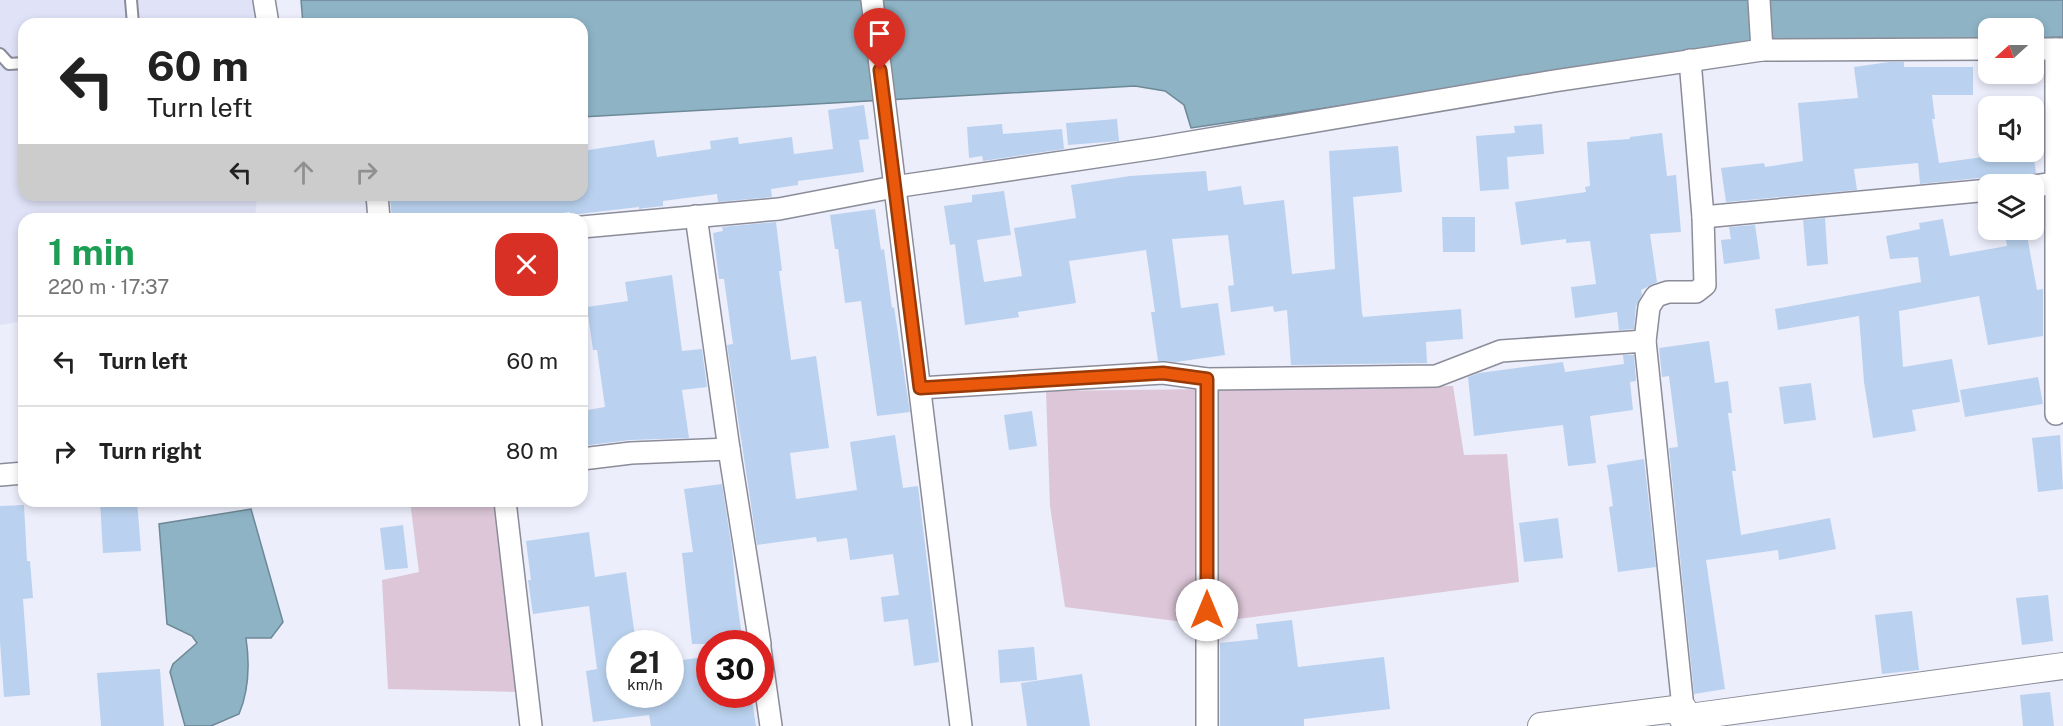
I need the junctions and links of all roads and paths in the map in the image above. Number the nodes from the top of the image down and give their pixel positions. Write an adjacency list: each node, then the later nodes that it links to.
1 (131, 0): 5 (lane)
2 (264, 0): 6 (street)
3 (872, 0): 15 (street)
4 (1759, 0): 9 (street)
5 (132, 18)
6 (267, 18)
7 (1978, 49): 9 (street)
8 (2059, 49): 13 (street)
9 (1762, 50): 11 (street)
10 (0, 54): 12 (lane)
11 (1690, 60): 15 (street); 18 (street)
12 (18, 63)
13 (2056, 183): 14 (street); 23 (street)
14 (2044, 185)
15 (894, 187): 17 (street); 22 (street)
16 (1978, 191): 18 (street)
17 (696, 216): 19 (street); 24 (street)
18 (1703, 217): 20 (street)
19 (588, 226)
20 (1645, 341): 21 (street); 32 (street)
21 (1207, 379): 22 (street); 36 (street)
22 (920, 388): 35 (street)
23 (2056, 414)
24 (729, 449): 25 (street); 29 (street)
25 (588, 458)
26 (18, 474): 27 (street)
27 (0, 475)
28 (506, 507): 33 (street)
29 (757, 630)
30 (2063, 666): 32 (street)
31 (769, 708): 34 (street)
32 (1683, 717): 37 (street)
33 (531, 726)
34 (771, 726)
35 (961, 726)
36 (1207, 726)
37 (1541, 726)

